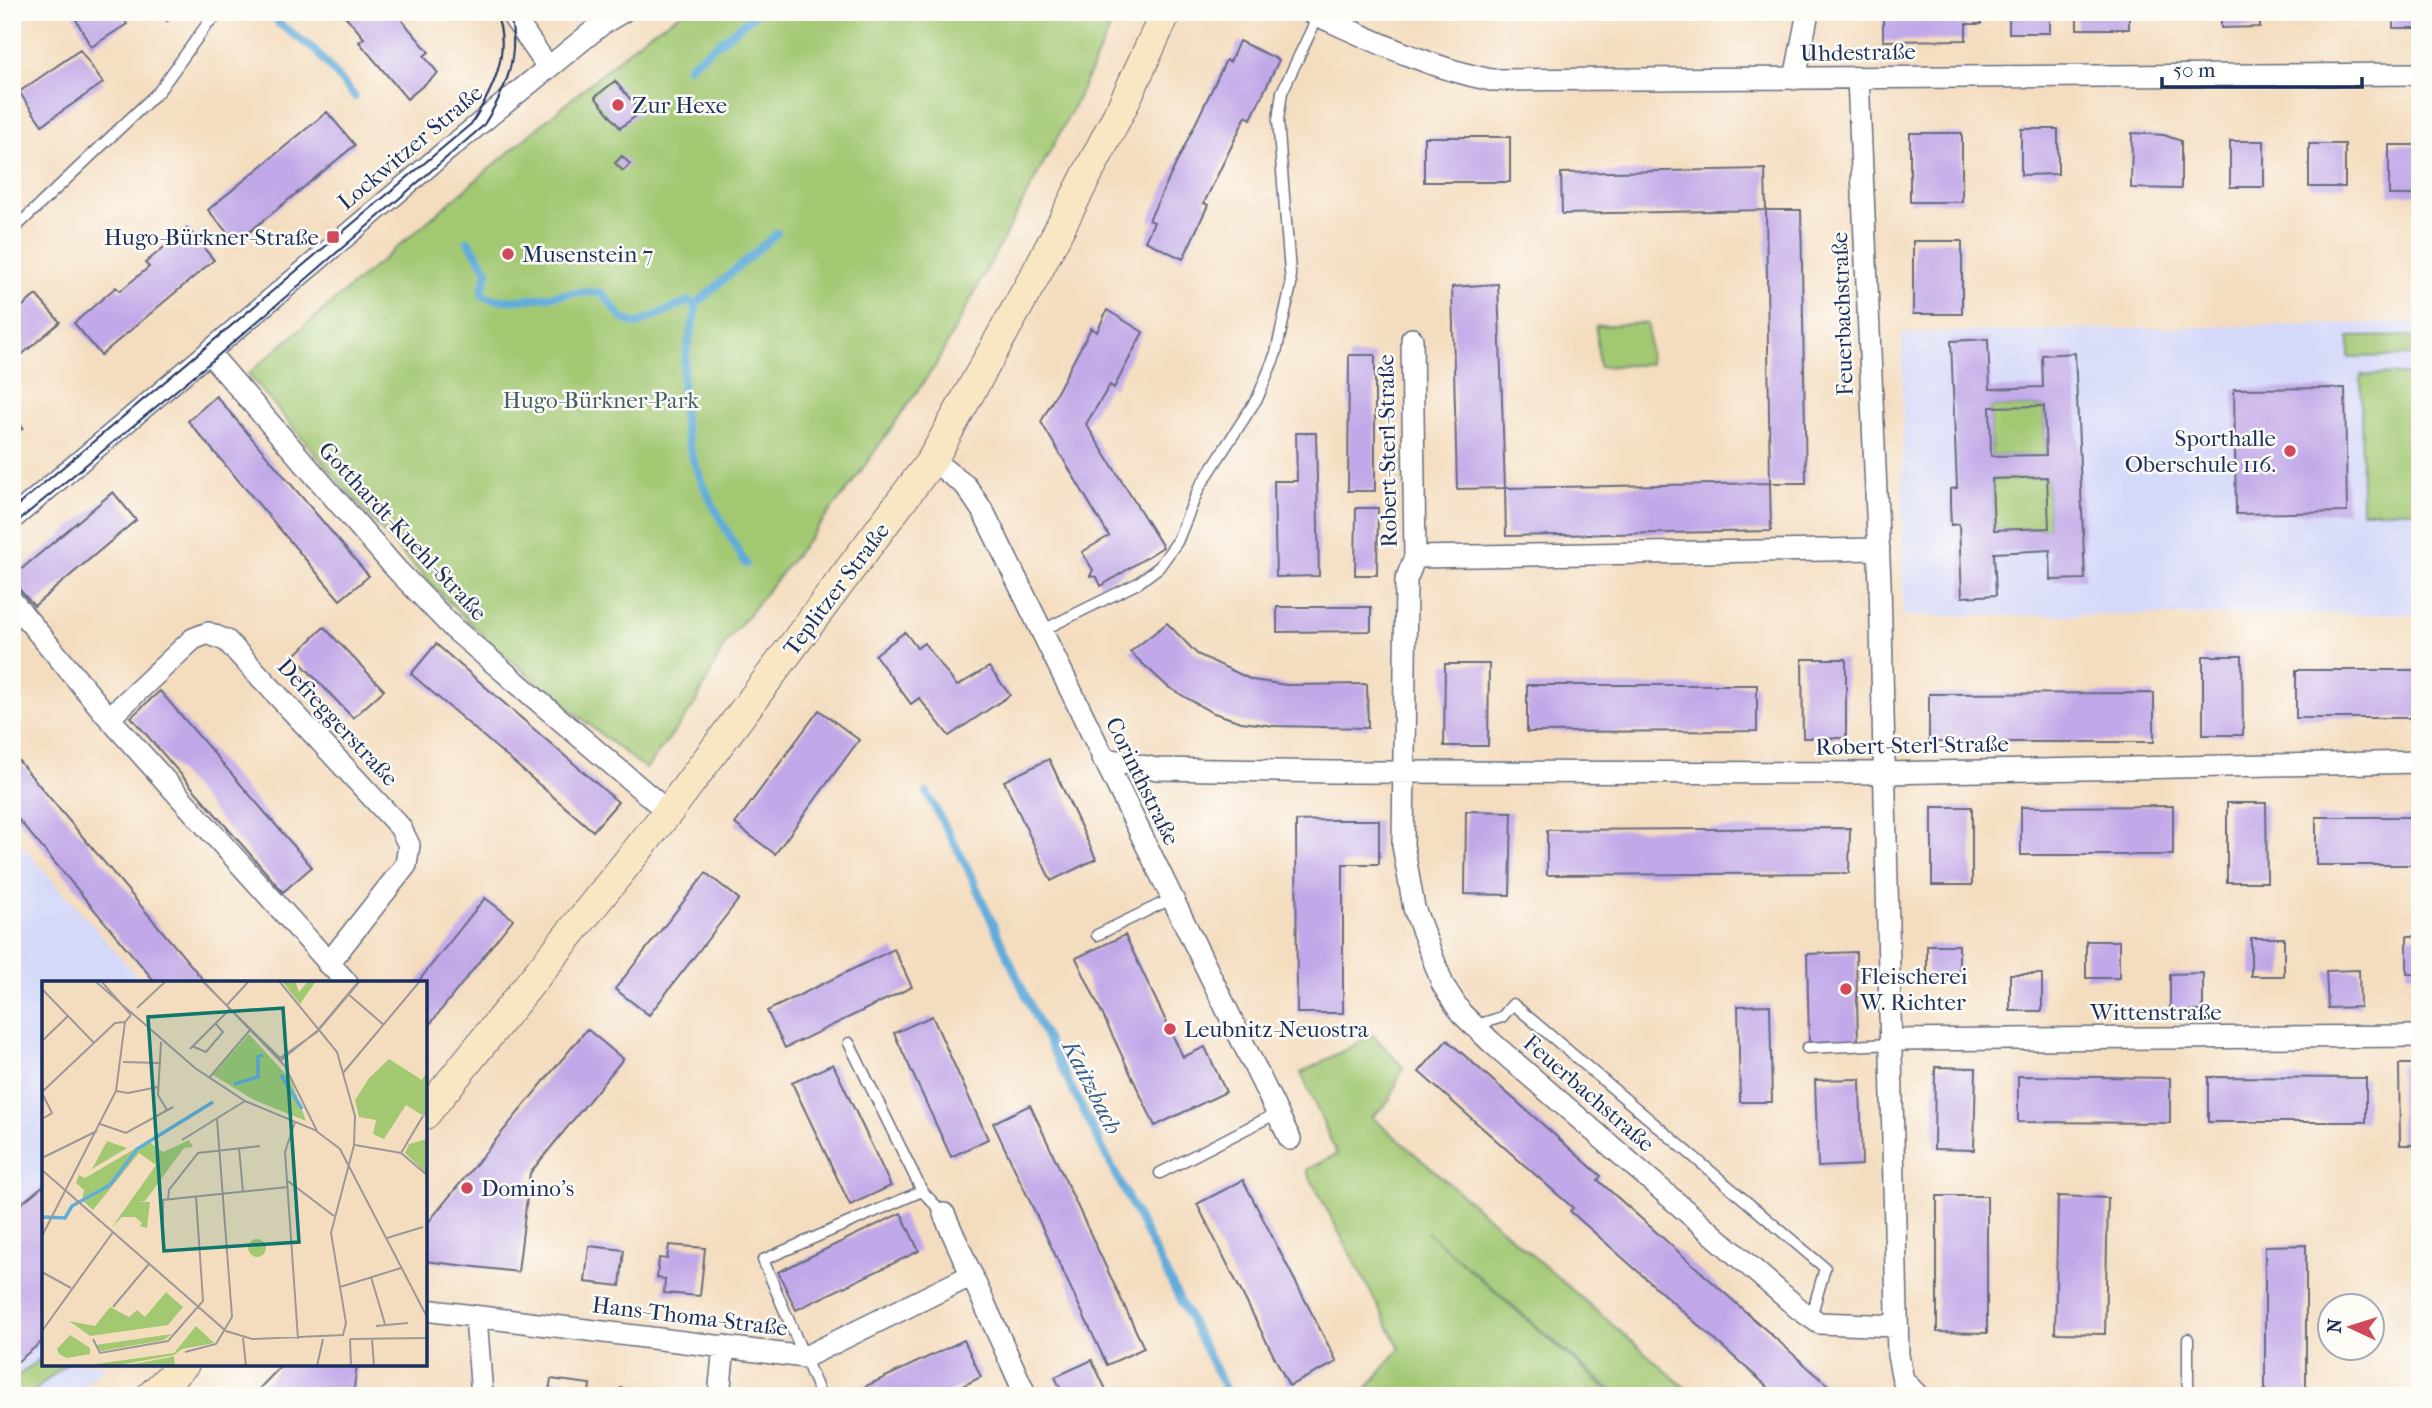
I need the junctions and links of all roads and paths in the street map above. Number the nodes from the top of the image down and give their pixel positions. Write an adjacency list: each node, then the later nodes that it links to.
1 (223, 12): 12 (lane)
2 (510, 12): 8 (street)
3 (622, 12): 8 (street, Lockwitzer Straße)
4 (1166, 12): 15 (main road, Teplitzer Straße)
5 (1808, 12): 11 (street)
6 (1314, 14): 7 (street, Uhdestraße); 20 (lane)
7 (1348, 19): 11 (street, Uhdestraße)
8 (548, 67): 14 (street, Lockwitzer Straße)
9 (2420, 74): 10 (street, Uhdestraße)
10 (1858, 78): 11 (street, Uhdestraße); 17 (street, Feuerbachstraße)
11 (1795, 79)
12 (12, 231)
13 (1412, 339): 18 (street, Robert-Sterl-Straße)
14 (209, 352): 16 (street, Lockwitzer Straße); 26 (street, Gotthardt-Kuehl-Straße)
15 (932, 460): 20 (street, Corinthstraße); 26 (main road, Teplitzer Straße)
16 (12, 519)
17 (1879, 549): 18 (street); 25 (street, Feuerbachstraße)
18 (1416, 557): 24 (street, Robert-Sterl-Straße)
19 (12, 601): 21 (street)
20 (1041, 631): 22 (street, Corinthstraße)
21 (109, 718): 29 (street); 29 (street, Defreggerstraße)
22 (1102, 758): 24 (street, Robert-Sterl-Straße); 27 (street, Corinthstraße)
23 (2420, 762): 25 (street, Robert-Sterl-Straße)
24 (1405, 771): 25 (street, Robert-Sterl-Straße); 31 (street, Feuerbachstraße)
25 (1885, 773): 33 (street, Feuerbachstraße)
26 (668, 812): 36 (main road, Teplitzer Straße)
27 (1171, 898): 28 (lane); 37 (street, Corinthstraße)
28 (1097, 935)
29 (328, 964): 30 (street)
30 (345, 981)
31 (1474, 1026): 45 (street, Feuerbachstraße); 45 (lane)
32 (2420, 1036): 33 (street, Wittenstraße)
33 (1892, 1042): 35 (lane); 46 (street, Feuerbachstraße)
34 (849, 1043): 40 (lane)
35 (1807, 1048)
36 (427, 1112)
37 (1277, 1112): 38 (street, Corinthstraße); 39 (lane)
38 (1290, 1139)
39 (1160, 1173)
40 (922, 1191): 41 (lane); 49 (lane)
41 (944, 1214): 42 (street)
42 (972, 1275): 49 (street, Hans-Thoma-Straße); 55 (street)
43 (427, 1310): 44 (street, Hans-Thoma-Straße)
44 (476, 1317): 48 (street, Hans-Thoma-Straße); 52 (street)
45 (1811, 1317): 46 (street, Feuerbachstraße)
46 (1897, 1326): 56 (street, Feuerbachstraße)
47 (2188, 1339): 57 (lane)
48 (724, 1346): 49 (street, Hans-Thoma-Straße); 53 (street)
49 (805, 1357): 54 (lane)
50 (182, 1366): 51 (main road)
51 (151, 1396)
52 (482, 1396)
53 (719, 1396)
54 (821, 1396)
55 (1026, 1396)
56 (1919, 1396)
57 (2188, 1396)

